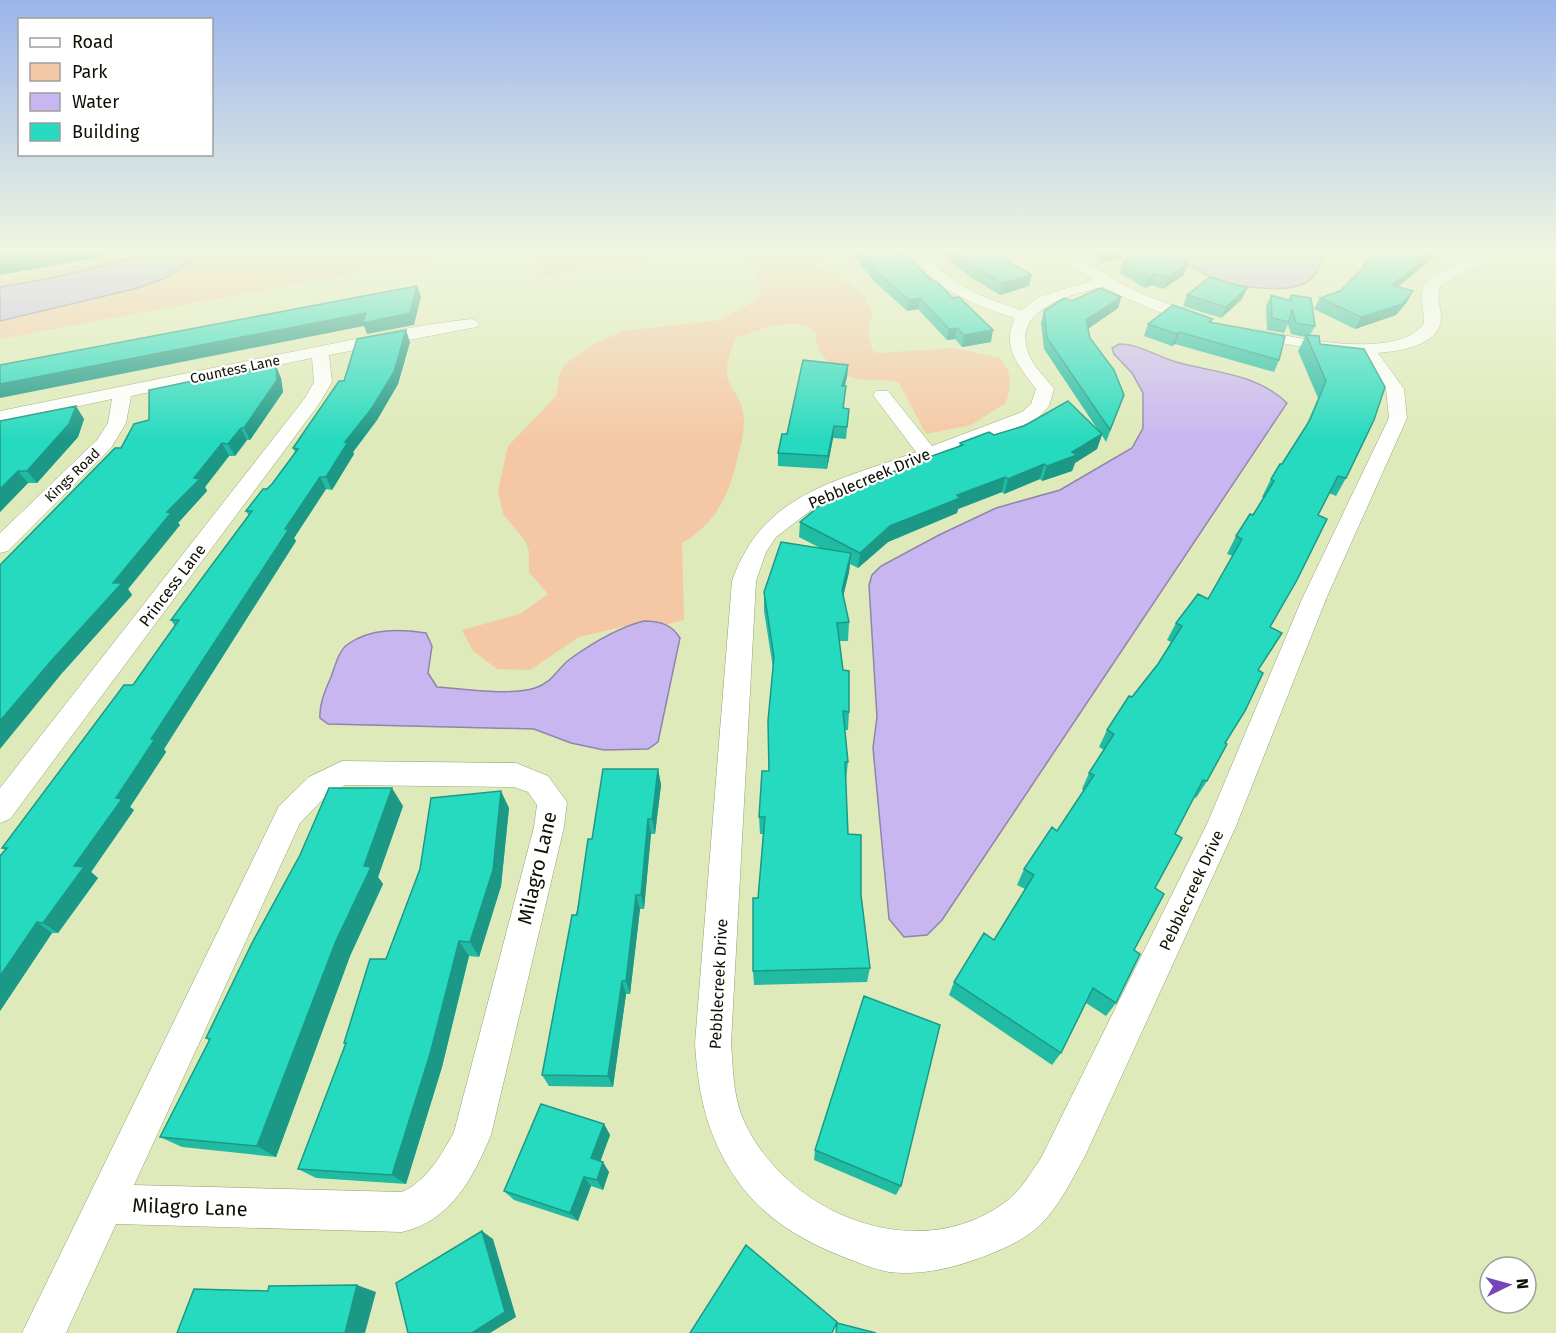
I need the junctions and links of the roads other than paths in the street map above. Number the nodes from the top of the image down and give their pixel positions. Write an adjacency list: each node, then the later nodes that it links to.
1 (1187, 315): 5 (street)
2 (1432, 315): 7 (street)
3 (1024, 316): 12 (street, Pebblecreek Drive)
4 (471, 324): 8 (street, Countess Lane)
5 (1218, 325)
6 (1236, 329): 7 (street)
7 (1366, 349): 12 (street, Pebblecreek Drive)
8 (320, 351): 9 (street, Countess Lane); 14 (street, Princess Lane)
9 (123, 392): 11 (street, Countess Lane); 13 (street, Kings Road)
10 (882, 395): 12 (street)
11 (0, 417)
12 (927, 453)
13 (0, 546)
14 (0, 810)
15 (104, 1204): 15 (street, Milagro Lane); 16 (street, Milagro Lane)
16 (44, 1333)

